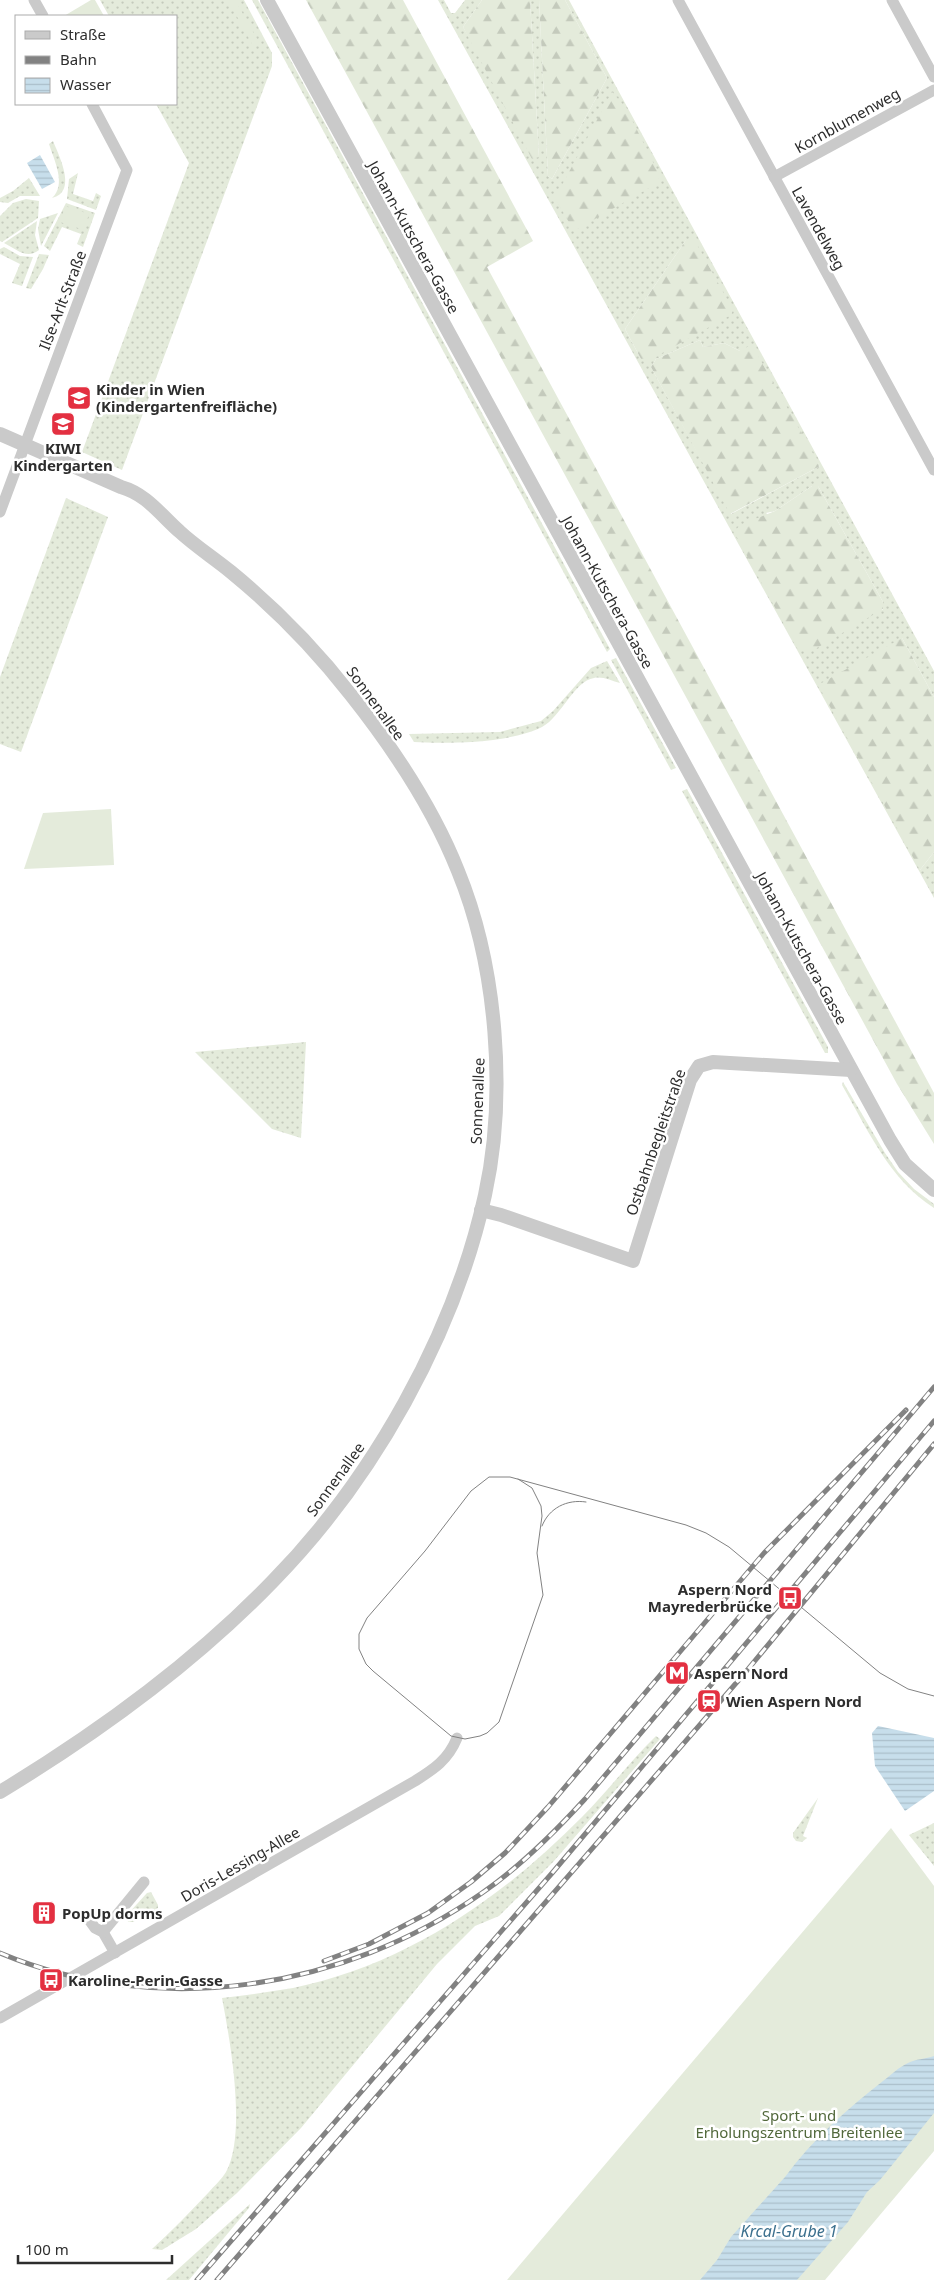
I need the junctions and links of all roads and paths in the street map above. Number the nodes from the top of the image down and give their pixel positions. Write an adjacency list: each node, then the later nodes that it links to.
1 (34, 0): 5 (street)
2 (267, 0): 14 (street, Johann-Kutschera-Gasse)
3 (678, 0): 9 (street, Lavendelweg)
4 (892, 0): 6 (street)
5 (43, 15)
6 (934, 77)
7 (934, 90): 9 (street, Kornblumenweg)
8 (93, 105): 11 (street, Ilse-Arlt-Straße)
9 (774, 177): 12 (street, Lavendelweg)
10 (0, 434): 11 (street, Sonnenallee)
11 (24, 444): 13 (street, Ilse-Arlt-Straße); 16 (street, Sonnenallee)
12 (934, 470)
13 (0, 512)
14 (851, 1070): 15 (street, Johann-Kutschera-Gasse); 16 (street, Ostbahnbegleitstraße)
15 (934, 1190)
16 (481, 1210): 18 (street, Sonnenallee)
17 (457, 1738): 22 (street, Doris-Lessing-Allee)
18 (0, 1792)
19 (144, 1882): 21 (street)
20 (90, 1921): 21 (street)
21 (103, 1932): 22 (street)
22 (115, 1953): 23 (street, Doris-Lessing-Allee)
23 (0, 2018)

